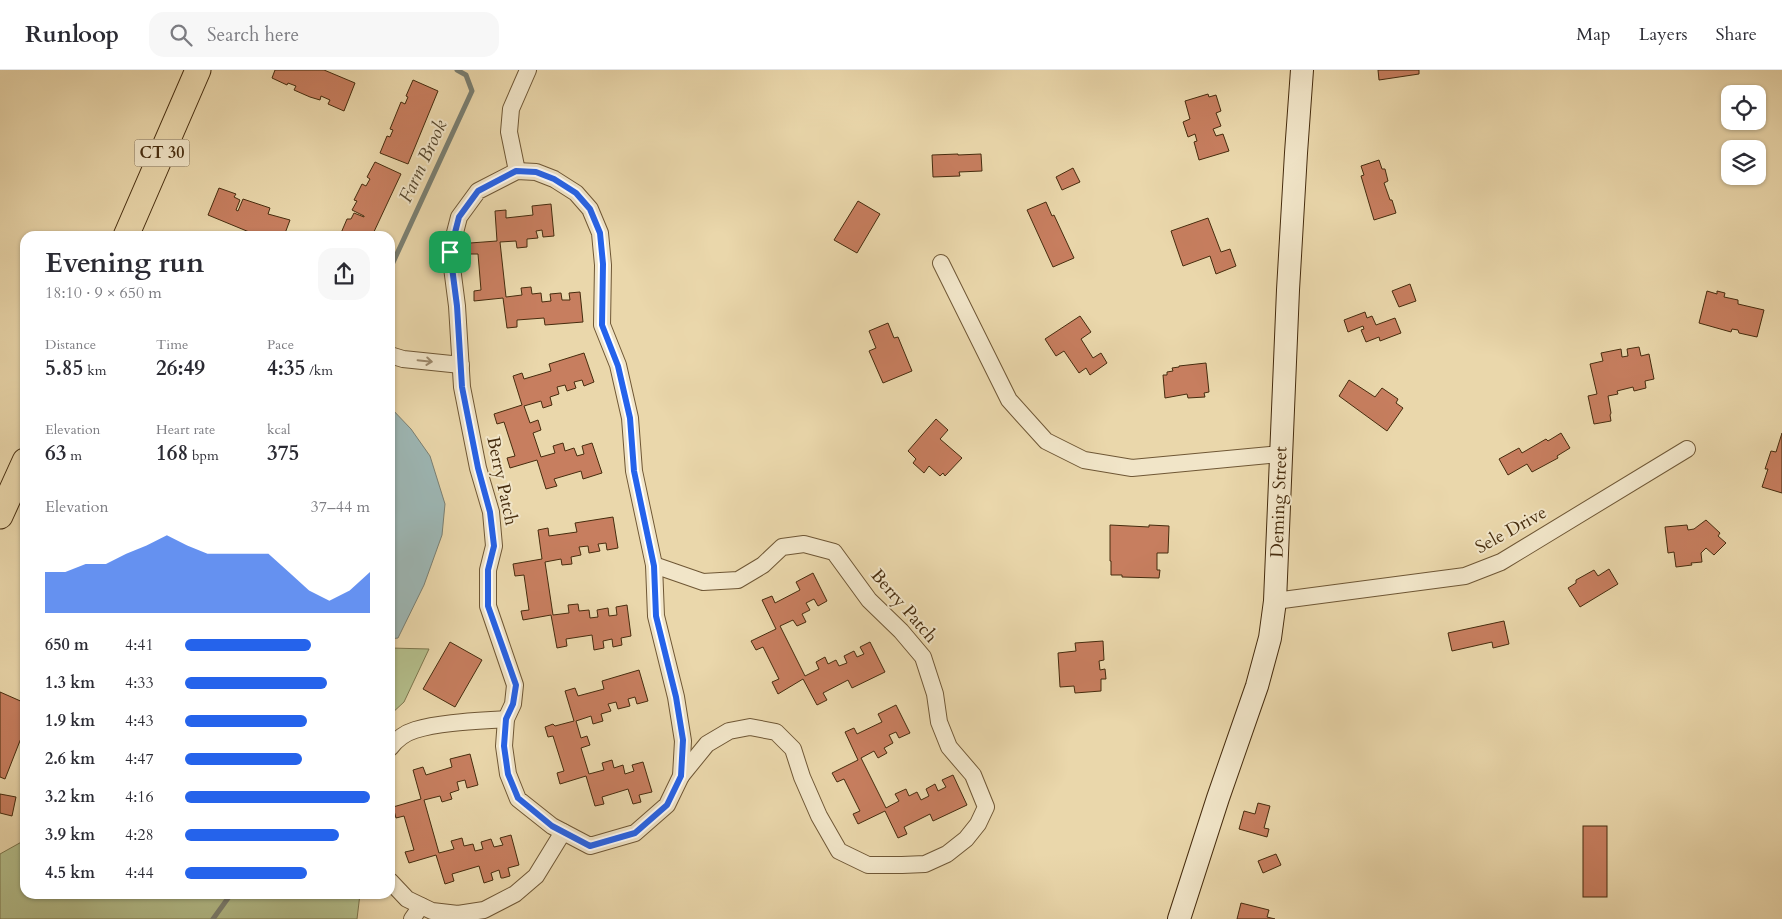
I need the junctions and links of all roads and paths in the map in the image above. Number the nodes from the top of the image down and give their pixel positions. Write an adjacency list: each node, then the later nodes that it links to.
1 (198, 70): 5 (main road, CT 30)
2 (528, 70): 4 (street)
3 (1302, 70): 10 (street, Deming Street)
4 (516, 171): 8 (street, Berry Patch); 13 (street, Berry Patch)
5 (128, 231)
6 (941, 262): 10 (street)
7 (395, 356): 8 (street, one-way to 8)
8 (461, 365): 15 (street, Berry Patch)
9 (1687, 449): 14 (street, Sele Drive)
10 (1280, 454): 14 (street, Deming Street)
11 (20, 472): 12 (main road)
12 (0, 516)
13 (654, 566): 17 (street, Berry Patch); 17 (street, Berry Patch)
14 (1275, 601): 21 (street, Deming Street)
15 (506, 719): 16 (street); 18 (street, Berry Patch)
16 (395, 741)
17 (681, 776): 18 (street, Berry Patch)
18 (563, 832): 20 (street)
19 (395, 886): 20 (street)
20 (417, 912)
21 (1180, 919)

